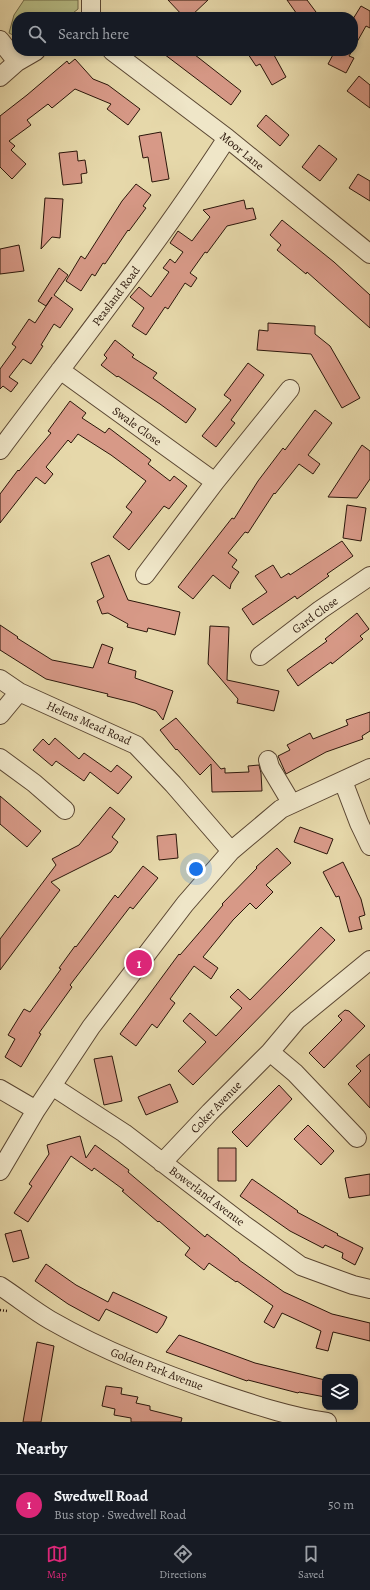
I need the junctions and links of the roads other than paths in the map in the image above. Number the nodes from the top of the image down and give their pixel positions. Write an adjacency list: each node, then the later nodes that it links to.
1 (91, 0): 2 (street)
2 (92, 12)
3 (0, 40): 5 (street)
4 (12, 56): 8 (street)
5 (12, 56)
6 (27, 56): 8 (street)
7 (119, 56): 10 (street, Moor Lane)
8 (17, 62): 9 (street)
9 (0, 77)
10 (227, 138): 11 (street, Moor Lane); 12 (street, Peasland Road)
11 (370, 254)
12 (60, 370): 14 (street, Peasland Road); 15 (street, Swale Close)
13 (290, 389): 15 (street)
14 (3, 441)
15 (215, 482): 16 (street)
16 (145, 576)
17 (370, 576): 18 (street, Gard Close)
18 (260, 656)
19 (0, 679): 20 (street, Helens Mead Road)
20 (19, 692): 21 (street); 29 (street, Helens Mead Road)
21 (0, 715)
22 (0, 758): 27 (street)
23 (268, 760): 26 (street)
24 (370, 768): 25 (street)
25 (343, 781): 26 (street); 28 (street)
26 (292, 804): 29 (street)
27 (65, 810)
28 (370, 846)
29 (231, 851): 32 (street)
30 (370, 960): 31 (street, Coker Avenue)
31 (270, 1052): 35 (street); 36 (street, Coker Avenue)
32 (52, 1086): 34 (street); 36 (street, Bowerland Avenue)
33 (0, 1088): 34 (street)
34 (36, 1110): 37 (street)
35 (357, 1138)
36 (162, 1163): 39 (street, Bowerland Avenue)
37 (1, 1167)
38 (0, 1286): 40 (street, Golden Park Avenue)
39 (370, 1289)
40 (316, 1421)

